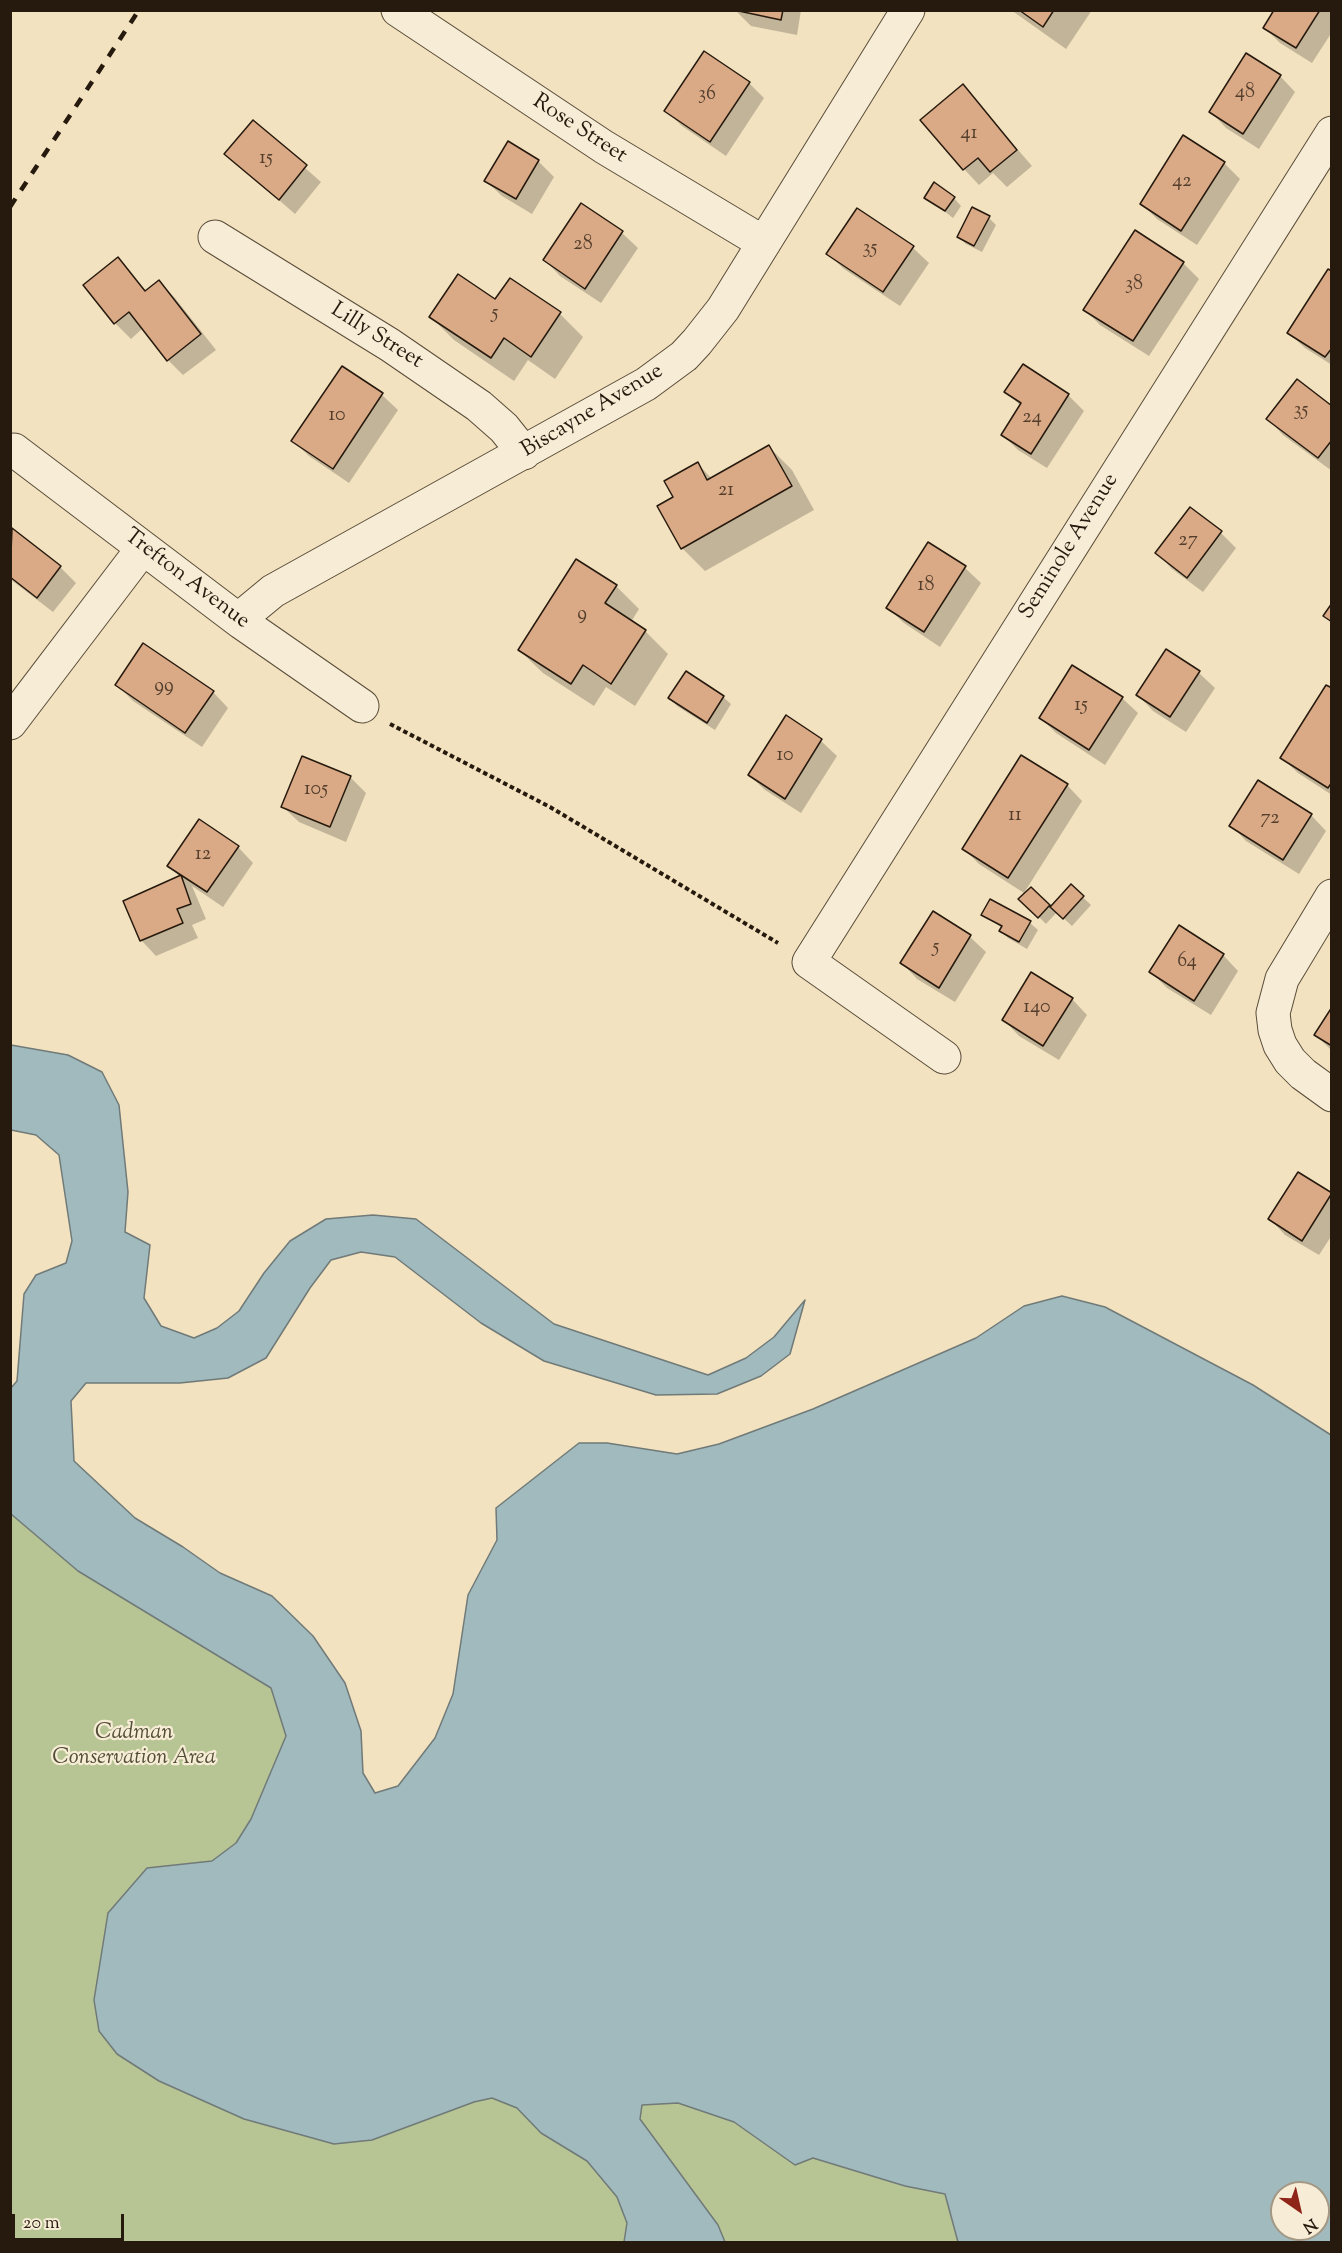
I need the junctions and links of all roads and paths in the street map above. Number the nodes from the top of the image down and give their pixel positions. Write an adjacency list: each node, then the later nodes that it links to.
1 (398, 10): 5 (street, Rose Street)
2 (908, 10): 5 (street, Biscayne Avenue)
3 (1332, 133): 13 (street, Seminole Avenue)
4 (215, 237): 7 (street, Lilly Street)
5 (764, 243): 7 (street, Biscayne Avenue)
6 (14, 450): 8 (street, Trefton Avenue)
7 (524, 453): 9 (street, Biscayne Avenue)
8 (143, 549): 9 (street, Trefton Avenue); 11 (street)
9 (241, 622): 10 (street, Trefton Avenue)
10 (362, 706): 13 (path)
11 (10, 723)
12 (1332, 896): 15 (street)
13 (809, 962): 14 (street)
14 (944, 1057)
15 (1332, 1095)

